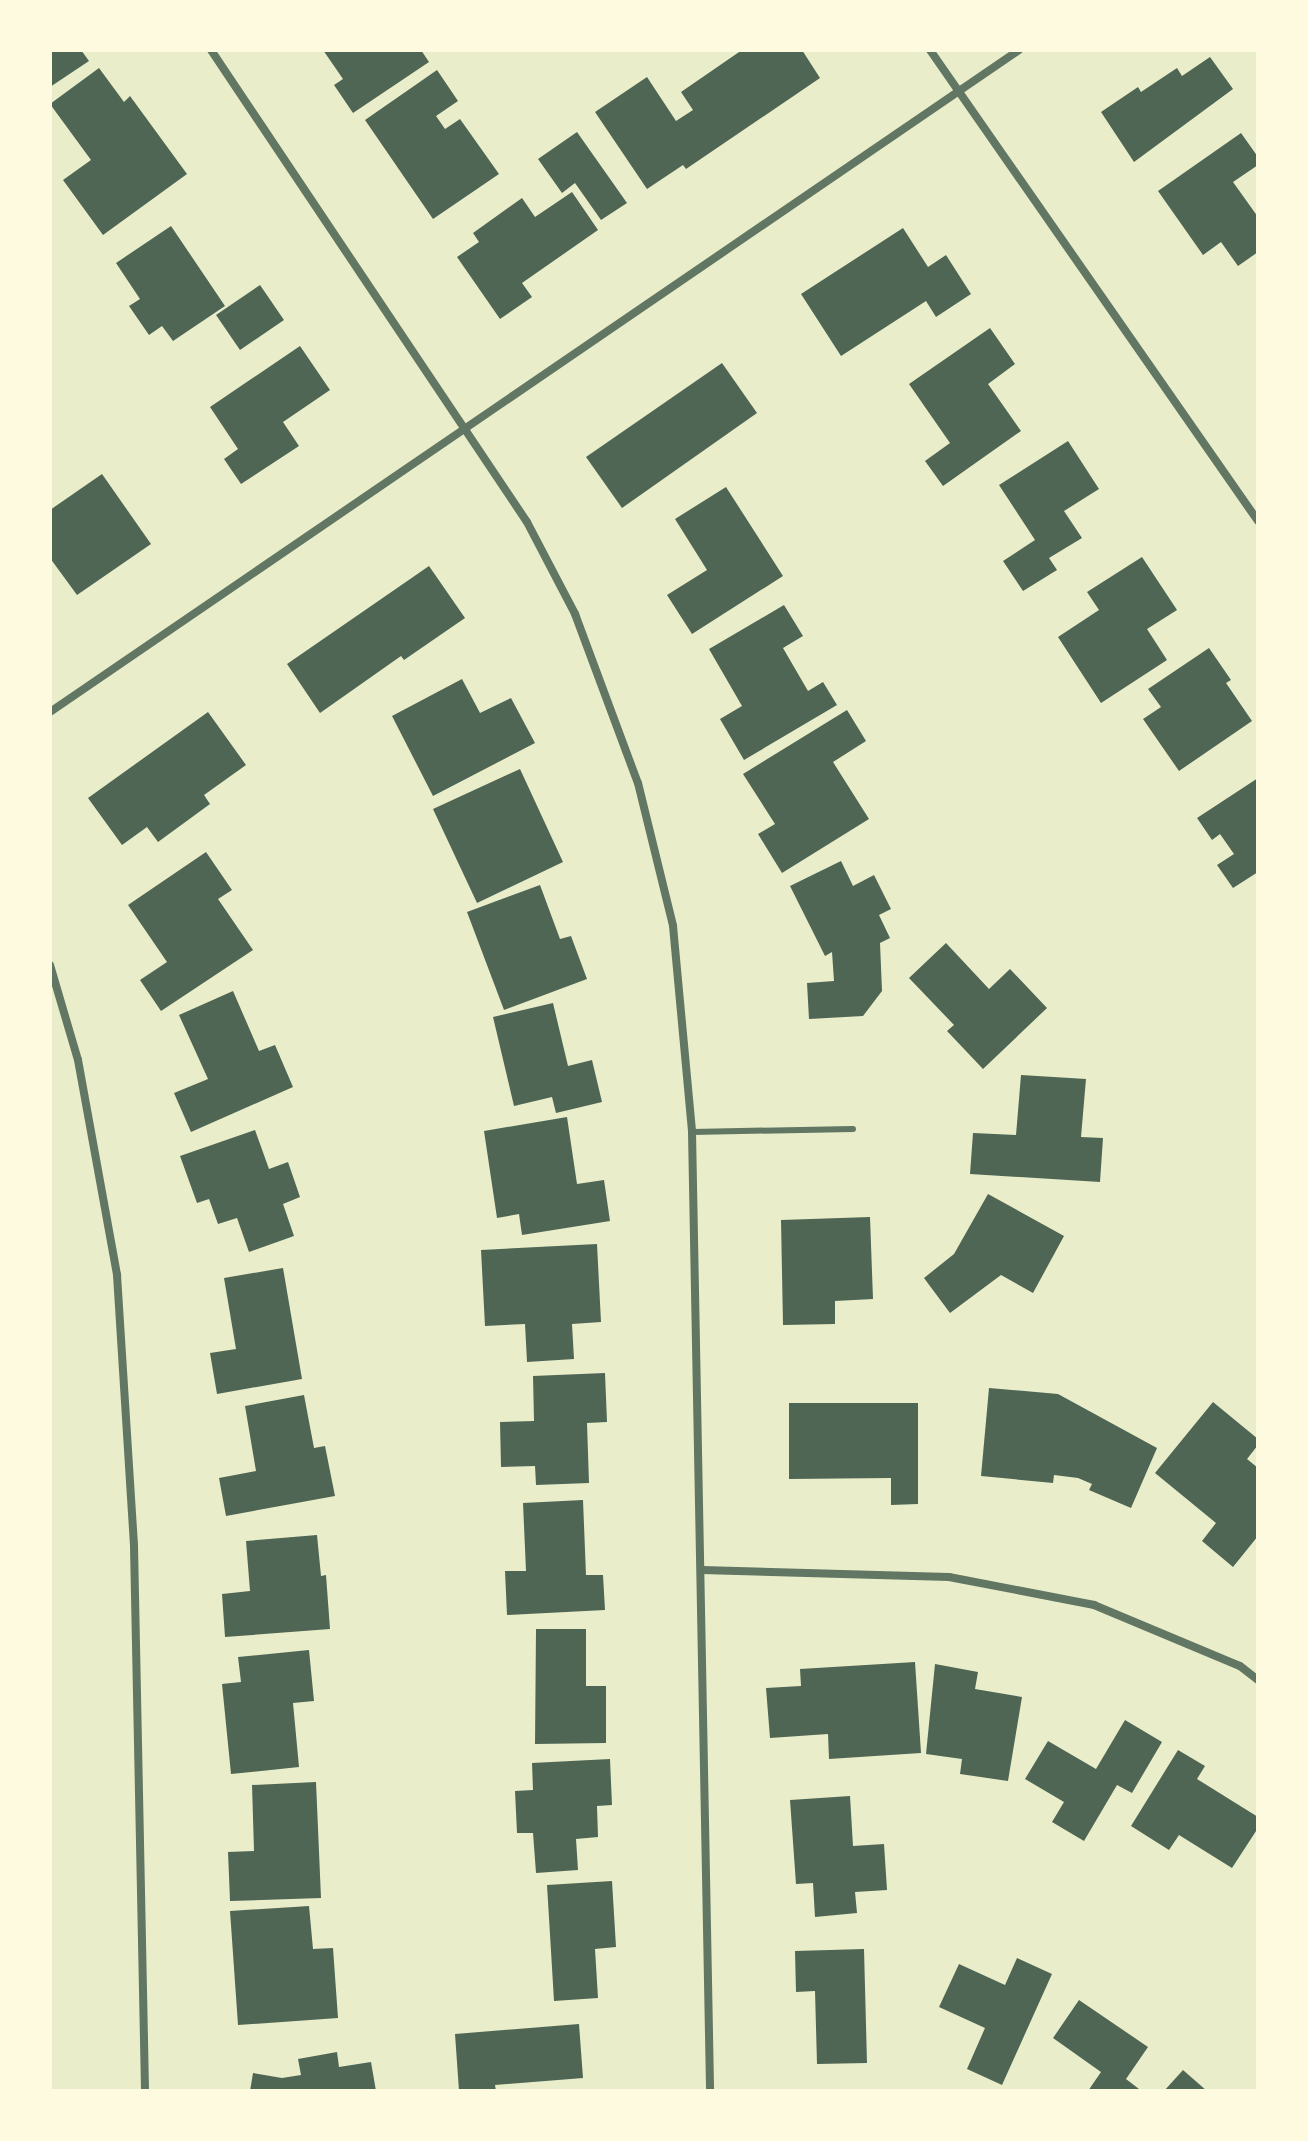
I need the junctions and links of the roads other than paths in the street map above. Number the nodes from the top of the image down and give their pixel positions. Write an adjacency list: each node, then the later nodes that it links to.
1 (211, 50): 5 (street)
2 (930, 50): 4 (street)
3 (1019, 50): 4 (street)
4 (959, 92): 5 (street); 6 (street)
5 (466, 427): 7 (street); 10 (street)
6 (1258, 521)
7 (50, 712)
8 (50, 965): 13 (street)
9 (853, 1129): 10 (lane)
10 (692, 1132): 11 (street)
11 (702, 1570): 12 (street); 14 (street)
12 (1258, 1680)
13 (145, 2091)
14 (710, 2091)

